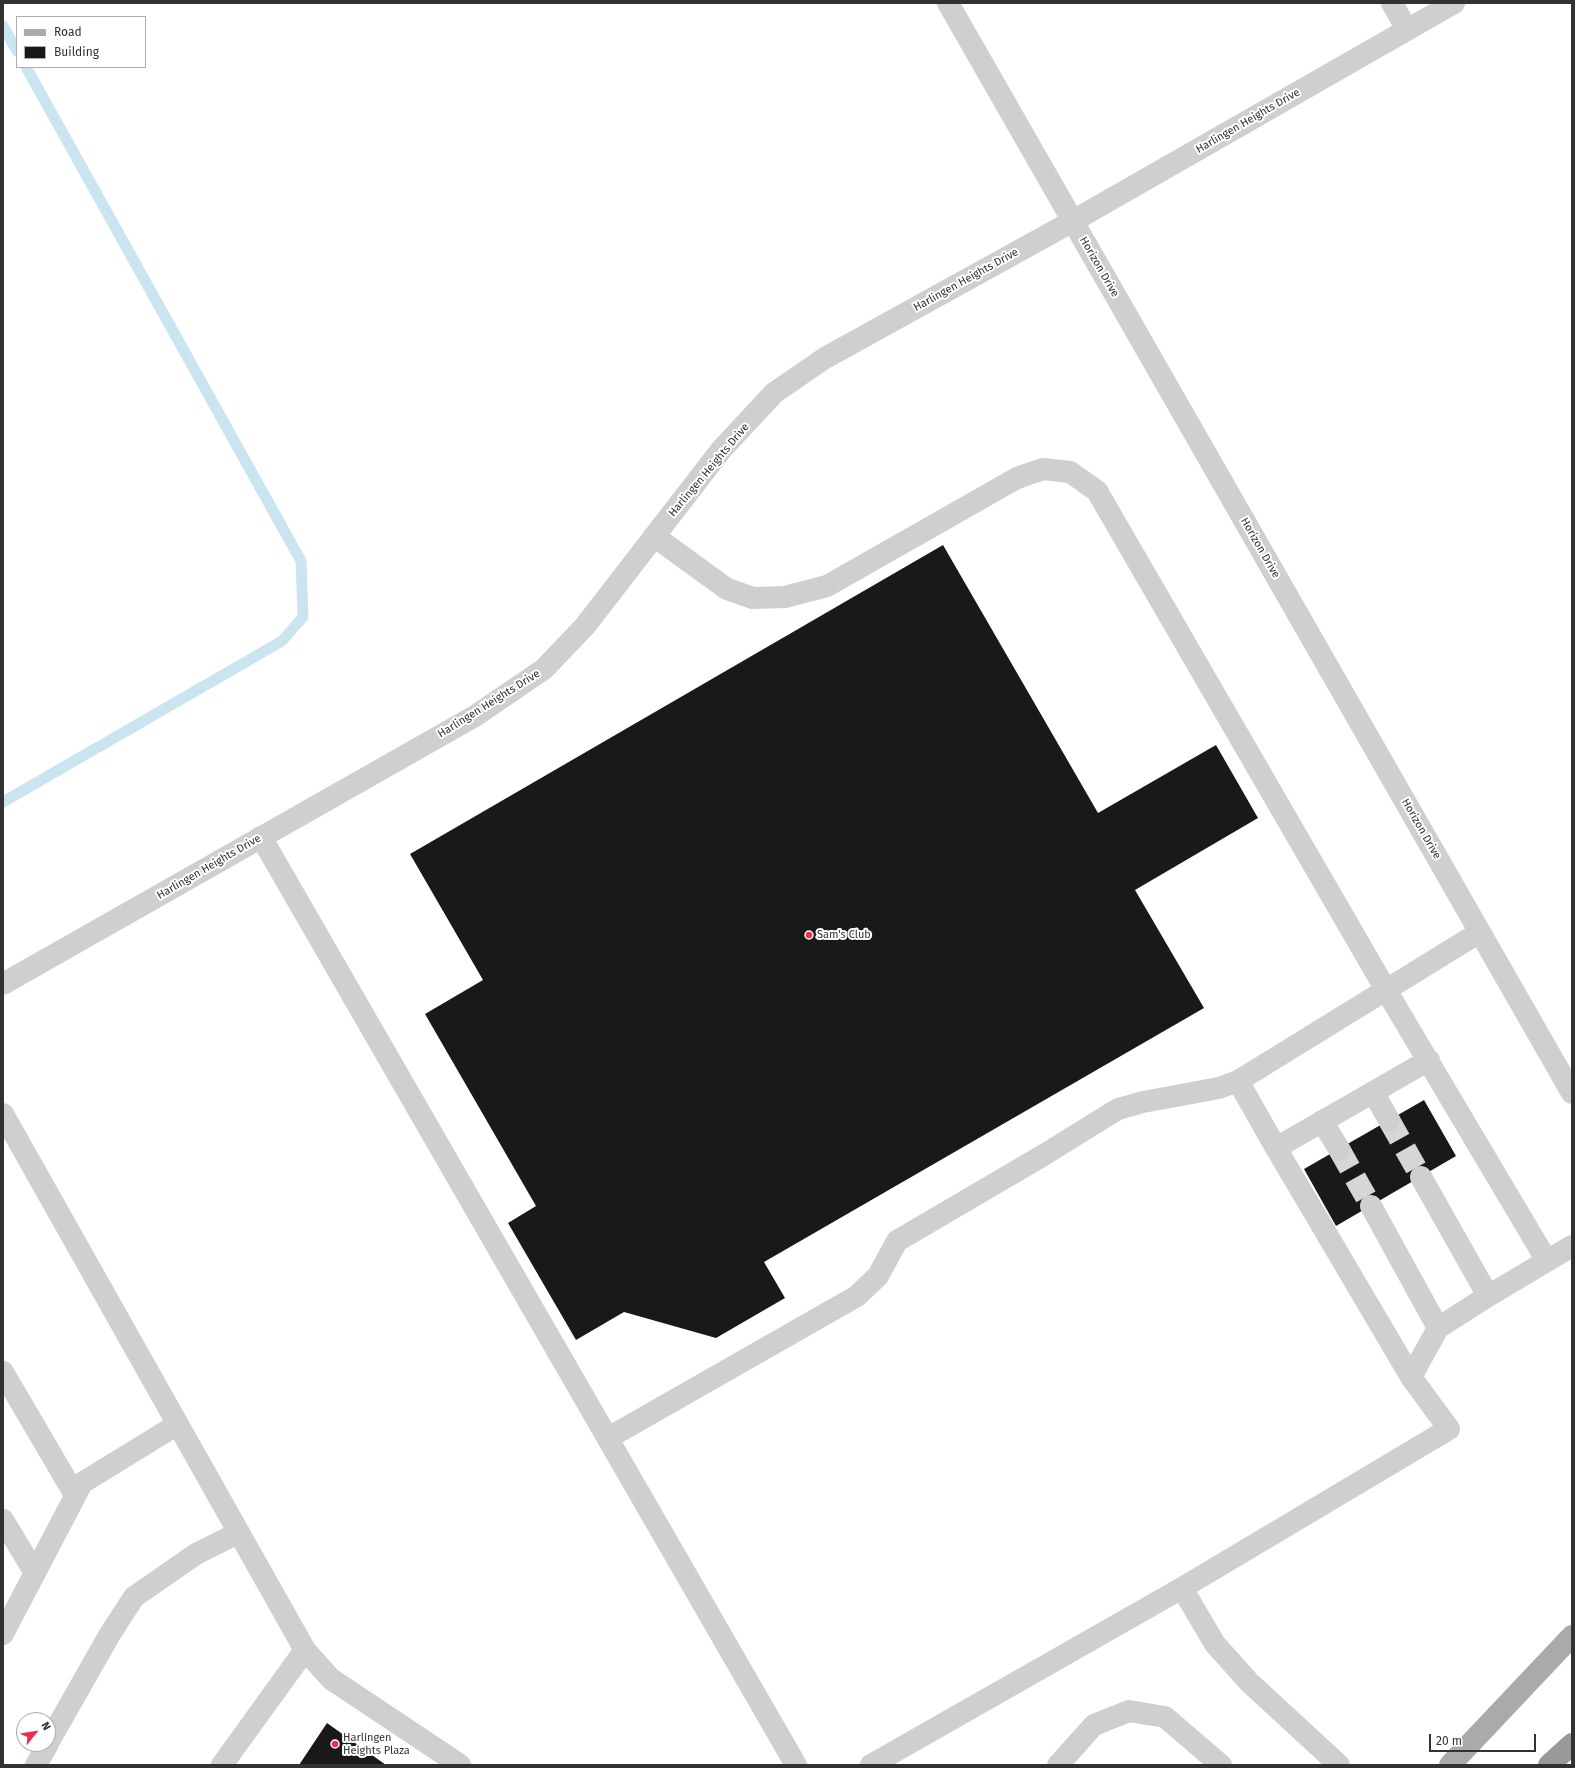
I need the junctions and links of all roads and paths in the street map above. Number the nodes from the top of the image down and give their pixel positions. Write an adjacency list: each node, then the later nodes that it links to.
1 (948, 3): 5 (street, Horizon Drive)
2 (1392, 3): 4 (street)
3 (1454, 3): 4 (street, Harlingen Heights Drive)
4 (1407, 30): 5 (street, Harlingen Heights Drive)
5 (1073, 221): 6 (street, Harlingen Heights Drive); 8 (street, Horizon Drive)
6 (654, 536): 7 (street, Harlingen Heights Drive); 10 (street)
7 (261, 838): 9 (street, Harlingen Heights Drive); 29 (street)
8 (1480, 932): 10 (street); 14 (street, Horizon Drive)
9 (3, 984)
10 (1386, 990): 11 (street); 12 (street)
11 (1429, 1060): 13 (street); 23 (street)
12 (1238, 1081): 18 (street); 29 (street)
13 (1373, 1092): 16 (street); 17 (street)
14 (1572, 1093)
15 (3, 1114): 28 (street)
16 (1389, 1120)
17 (1322, 1121): 18 (street); 19 (street)
18 (1276, 1148): 27 (street)
19 (1338, 1149)
20 (1421, 1177): 24 (street)
21 (1371, 1206): 25 (street)
22 (1572, 1246): 23 (street)
23 (1547, 1261): 24 (street)
24 (1488, 1296): 25 (street)
25 (1438, 1328): 27 (street)
26 (3, 1372): 30 (street)
27 (1411, 1377): 34 (street)
28 (178, 1424): 30 (street); 32 (street)
29 (608, 1438): 44 (street)
30 (75, 1495): 33 (street)
31 (3, 1520): 33 (street)
32 (238, 1533): 37 (street); 38 (street)
33 (35, 1573): 35 (street)
34 (1182, 1588): 45 (street); 48 (street)
35 (3, 1634)
36 (1572, 1636): 49 (main road)
37 (305, 1650): 42 (street); 43 (street)
38 (56, 1730)
39 (1572, 1744): 50 (highway)
40 (43, 1752): 41 (street)
41 (36, 1765)
42 (222, 1765)
43 (460, 1765)
44 (796, 1765)
45 (871, 1765)
46 (1058, 1765): 47 (street)
47 (1222, 1765)
48 (1339, 1765)
49 (1450, 1765)
50 (1549, 1765)

